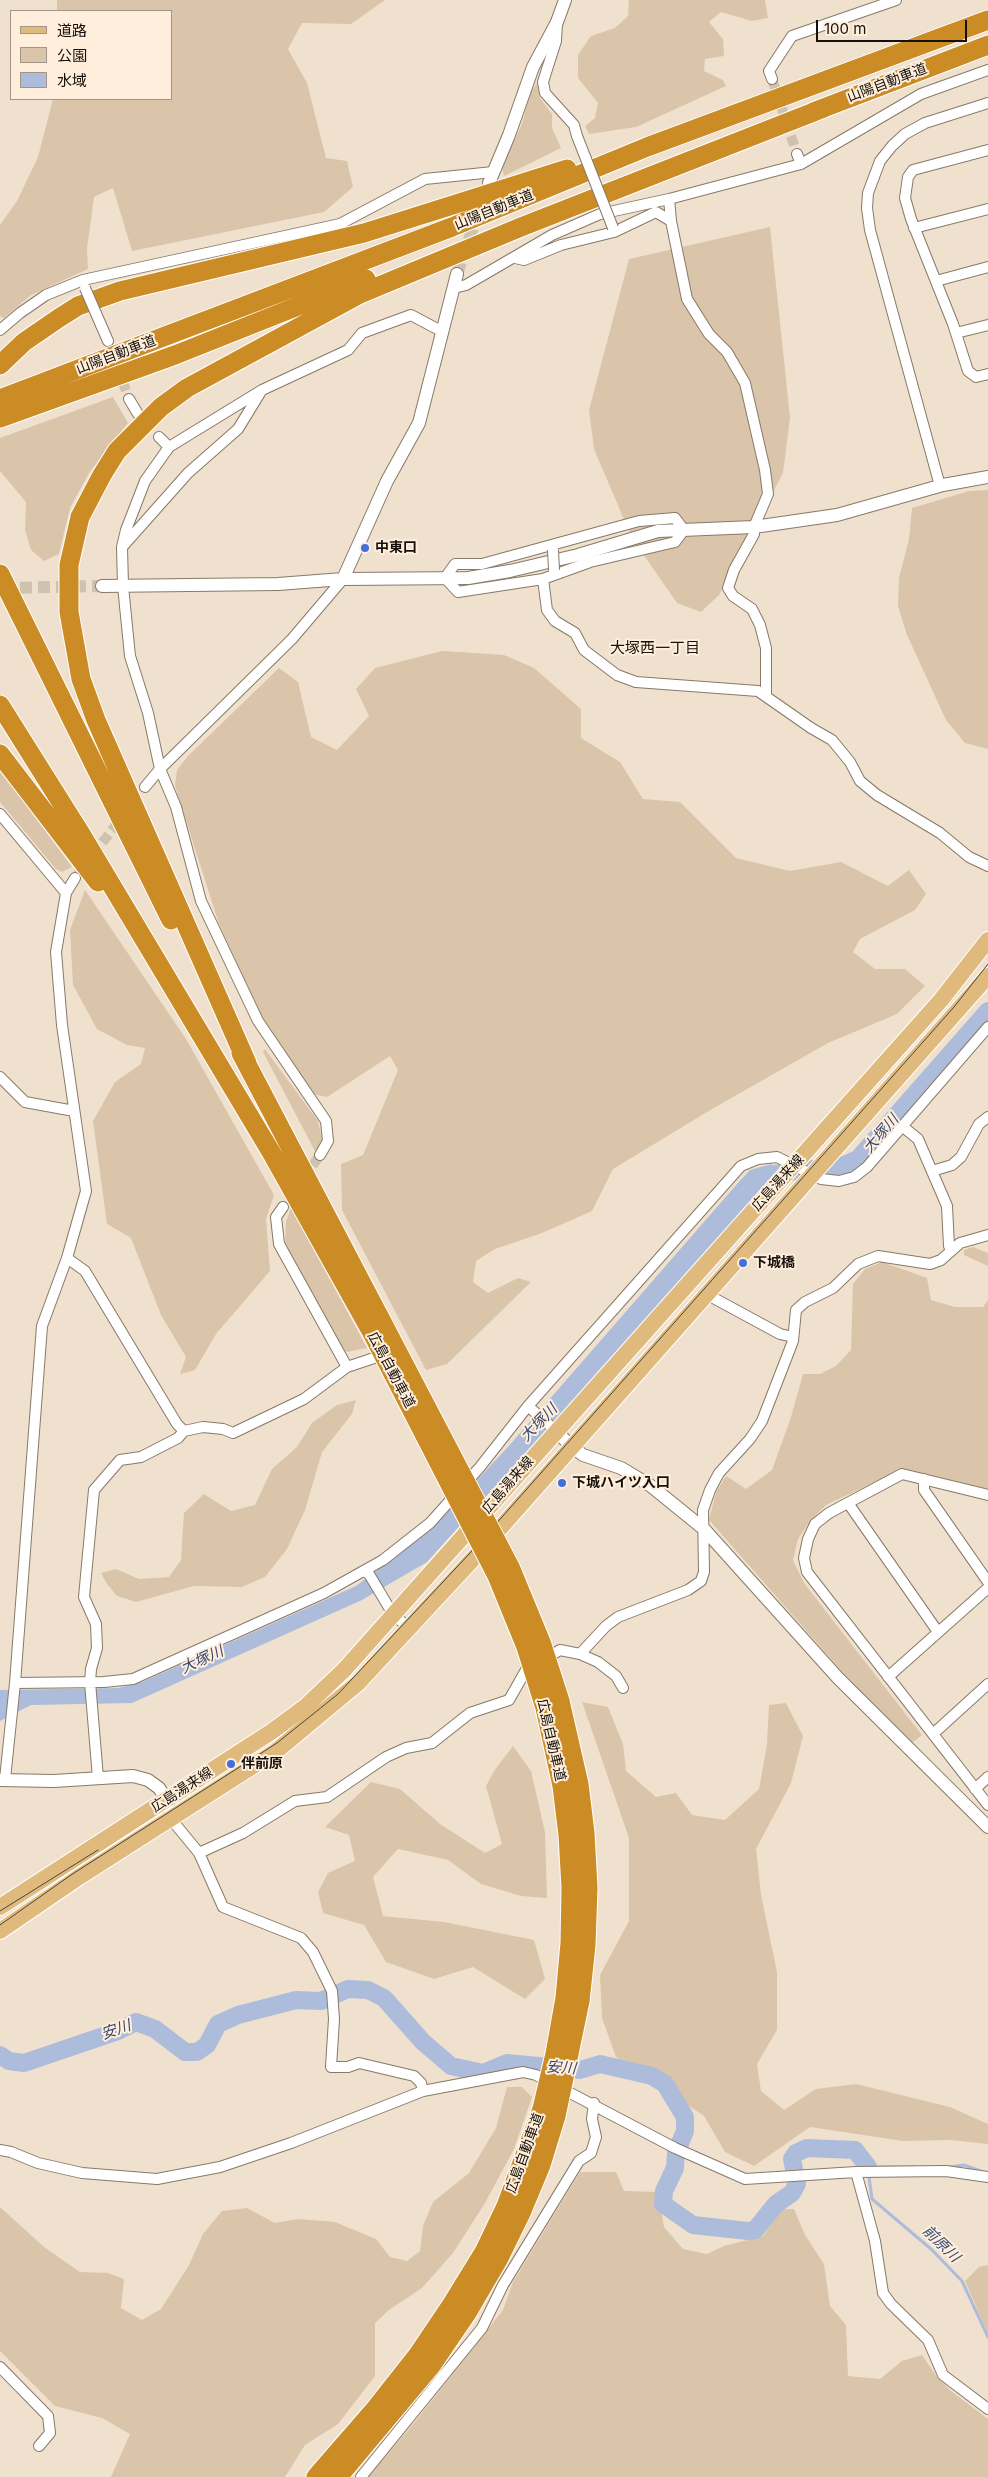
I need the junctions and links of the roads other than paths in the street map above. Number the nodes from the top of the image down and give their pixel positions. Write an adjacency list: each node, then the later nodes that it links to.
1 (565, 0): 4 (street)
2 (896, 0): 7 (street)
3 (988, 20): 10 (highway, 山陽自動車道)
4 (557, 22): 12 (street); 17 (street, bridge)
5 (988, 45): 9 (highway, 山陽自動車道)
6 (988, 70): 13 (street)
7 (772, 79)
8 (988, 103): 38 (street)
9 (824, 108): 33 (highway, 山陽自動車道); 63 (highway)
10 (647, 147): 29 (highway); 33 (highway, 山陽自動車道)
11 (988, 150): 16 (street)
12 (491, 177): 22 (street)
13 (669, 199): 15 (street); 18 (street)
14 (988, 209): 16 (street)
15 (670, 221): 17 (street); 39 (street)
16 (914, 228): 21 (street)
17 (614, 230): 18 (street)
18 (515, 258): 23 (street)
19 (988, 267): 21 (street)
20 (457, 274): 23 (street)
21 (936, 281): 27 (street)
22 (84, 284): 25 (street); 28 (street, bridge)
23 (454, 288): 26 (street)
24 (988, 325): 27 (street)
25 (0, 330)
26 (443, 332): 31 (street); 46 (street)
27 (956, 333): 30 (street)
28 (108, 341)
29 (0, 365)
30 (988, 374)
31 (262, 390): 36 (street); 41 (street)
32 (129, 399): 34 (street)
33 (7, 406)
34 (138, 414)
35 (159, 437): 36 (street)
36 (169, 447): 41 (street)
37 (988, 477): 38 (street)
38 (940, 486): 39 (street)
39 (754, 527): 40 (street); 50 (street)
40 (684, 530): 42 (street); 43 (street); 45 (street)
41 (122, 547): 49 (street)
42 (553, 548): 43 (street, bridge); 45 (street)
43 (554, 573): 47 (street)
44 (0, 574): 63 (highway)
45 (445, 578): 46 (street); 47 (street)
46 (343, 579): 49 (street); 53 (street)
47 (543, 579): 50 (street)
48 (102, 586): 49 (street)
49 (123, 586): 53 (street)
50 (766, 696): 56 (street)
51 (0, 705): 61 (highway)
52 (0, 754): 61 (highway)
53 (160, 769): 54 (street); 68 (street)
54 (145, 787)
55 (0, 814): 58 (street)
56 (988, 866)
57 (75, 878): 58 (street)
58 (66, 894): 65 (street)
59 (988, 940): 69 (main road, 広島湯来線)
60 (988, 976): 71 (main road, 広島湯来線)
61 (192, 1020): 77 (highway, 広島自動車道)
62 (988, 1027): 67 (street)
63 (247, 1063): 77 (highway, 広島自動車道)
64 (0, 1077): 65 (street)
65 (74, 1111): 75 (street)
66 (988, 1117): 70 (street)
67 (902, 1126): 70 (street); 71 (street)
68 (320, 1155)
69 (793, 1161): 71 (street); 81 (street); 82 (main road, 広島湯来線)
70 (932, 1171): 74 (street)
71 (814, 1179): 76 (main road, 広島湯来線)
72 (282, 1207): 80 (street)
73 (988, 1235): 74 (street)
74 (952, 1250): 78 (street)
75 (67, 1258): 83 (street); 99 (street)
76 (708, 1295): 78 (street); 84 (main road, 広島湯来線)
77 (375, 1325): 115 (highway, 広島自動車道, bridge)
78 (793, 1337): 88 (street)
79 (374, 1358): 80 (street)
80 (346, 1367): 83 (street)
81 (531, 1408): 82 (street); 89 (street)
82 (554, 1429): 84 (street); 92 (main road, 広島湯来線)
83 (184, 1431): 97 (street)
84 (571, 1446): 88 (street); 93 (main road, 広島湯来線)
85 (924, 1480): 86 (street); 87 (street); 90 (street)
86 (988, 1495)
87 (848, 1503): 94 (street); 96 (street)
88 (704, 1529): 95 (street); 109 (street)
89 (367, 1573): 92 (street); 97 (street)
90 (988, 1582)
91 (988, 1588): 94 (street)
92 (394, 1616): 93 (street); 106 (main road, 広島湯来線)
93 (409, 1627): 108 (main road, 広島湯来線)
94 (938, 1632): 96 (street)
95 (580, 1654): 100 (street); 110 (street)
96 (888, 1677): 101 (street)
97 (91, 1684): 99 (street); 103 (street)
98 (988, 1684): 101 (street)
99 (15, 1686): 104 (street)
100 (623, 1688)
101 (933, 1734): 105 (street)
102 (988, 1777): 105 (street)
103 (98, 1778): 104 (street); 106 (street)
104 (2, 1779)
105 (975, 1789): 107 (street)
106 (167, 1800): 108 (street); 111 (main road, 広島湯来線)
107 (988, 1805)
108 (171, 1819): 110 (street); 112 (main road, 広島湯来線)
109 (988, 1826)
110 (199, 1853): 113 (street)
111 (0, 1907)
112 (0, 1931)
113 (423, 2091): 114 (street); 116 (street)
114 (594, 2104): 117 (street); 124 (street)
115 (549, 2112): 122 (highway, 広島自動車道); 123 (highway, 広島自動車道)
116 (0, 2150)
117 (856, 2172): 118 (street); 120 (street)
118 (988, 2177)
119 (0, 2367): 121 (street)
120 (988, 2410)
121 (39, 2446)
122 (316, 2477)
123 (338, 2477)
124 (361, 2477)

